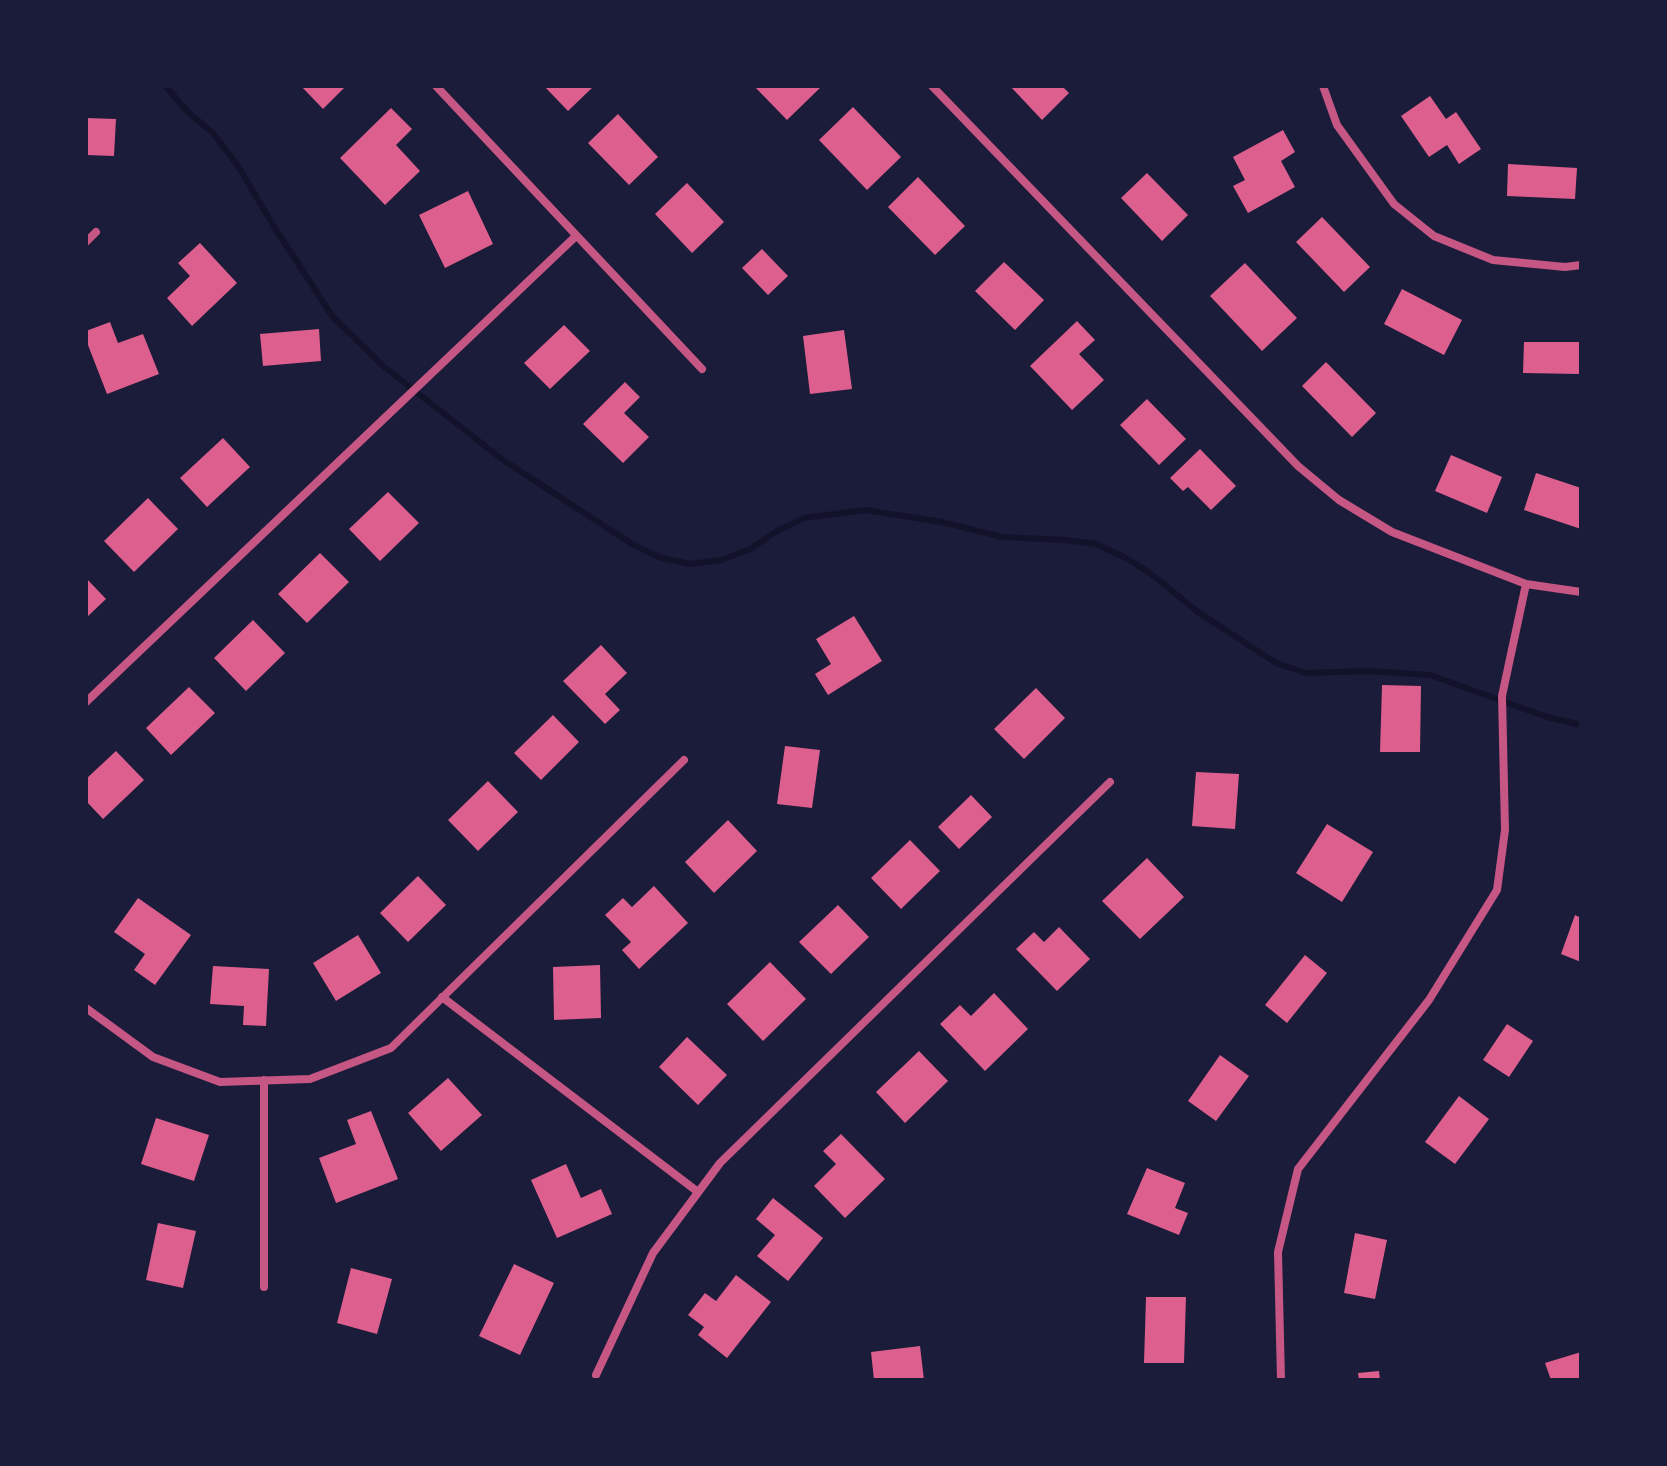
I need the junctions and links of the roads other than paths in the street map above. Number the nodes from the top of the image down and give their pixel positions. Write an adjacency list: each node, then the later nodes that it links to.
1 (436, 86): 5 (street)
2 (932, 86): 9 (street)
3 (1323, 86): 7 (street)
4 (96, 232): 6 (street)
5 (576, 236): 8 (street); 11 (street)
6 (86, 242)
7 (1581, 265)
8 (702, 369)
9 (1526, 584): 10 (street); 20 (street)
10 (1581, 592)
11 (86, 702)
12 (684, 760): 14 (street)
13 (1110, 782): 17 (street)
14 (442, 997): 16 (street); 17 (street)
15 (86, 1008): 16 (street)
16 (264, 1080): 18 (street)
17 (698, 1192): 19 (street)
18 (264, 1287)
19 (596, 1375)
20 (1281, 1380)

